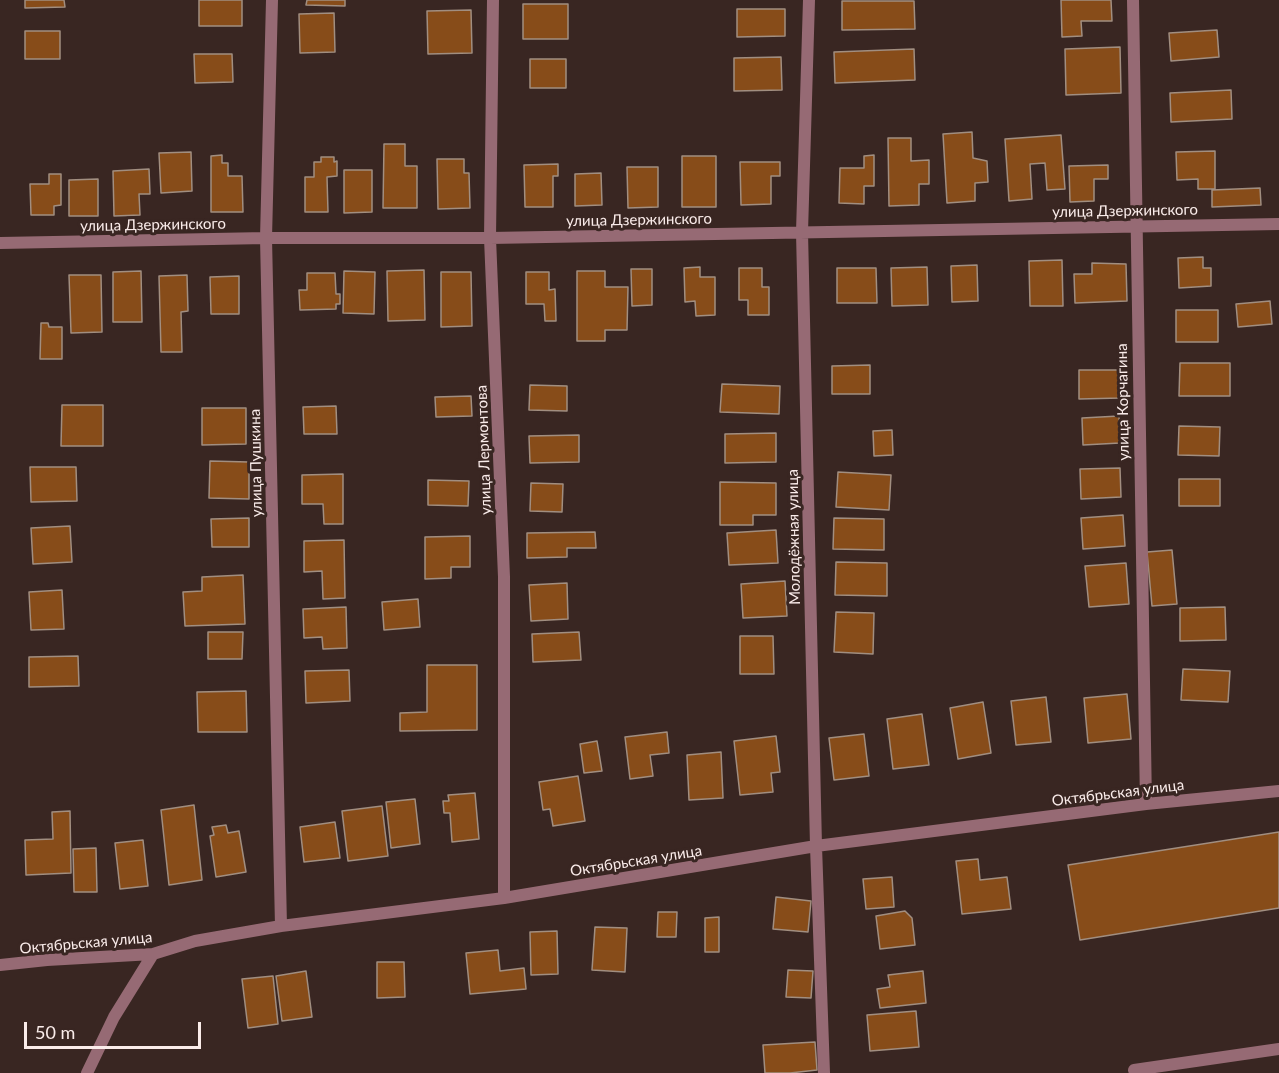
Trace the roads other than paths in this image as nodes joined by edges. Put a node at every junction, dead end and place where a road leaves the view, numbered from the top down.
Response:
1 (272, 0) edge
2 (493, 0) edge
3 (809, 0) edge
4 (1133, 0) edge
5 (1279, 224) edge
6 (1135, 225) junction
7 (802, 232) junction
8 (266, 238) junction
9 (490, 238) junction
10 (0, 243) edge
11 (1279, 790) edge
12 (1146, 804) junction
13 (816, 846) junction
14 (504, 898) junction
15 (281, 926) junction
16 (153, 954) junction
17 (0, 965) edge
18 (1279, 1049) edge
19 (1134, 1070) dead end
20 (87, 1073) edge
21 (824, 1073) edge

1 - 8 street, улица Пушкина
2 - 9 street, улица Лермонтова
3 - 7 street, Молодёжная улица
4 - 6 street, улица Корчагина
5 - 6 street, улица Дзержинского
6 - 7 street, улица Дзержинского
6 - 12 street, улица Корчагина
7 - 9 street, улица Дзержинского
7 - 13 street, Молодёжная улица
8 - 9 street, улица Дзержинского
8 - 10 street, улица Дзержинского
8 - 15 street, улица Пушкина
9 - 14 street, улица Лермонтова
11 - 12 street, Октябрьская улица
12 - 13 street, Октябрьская улица
13 - 14 street, Октябрьская улица
13 - 21 street, Молодёжная улица
14 - 15 street, Октябрьская улица
15 - 16 street, Октябрьская улица
16 - 17 street, Октябрьская улица
16 - 20 street
18 - 19 street

